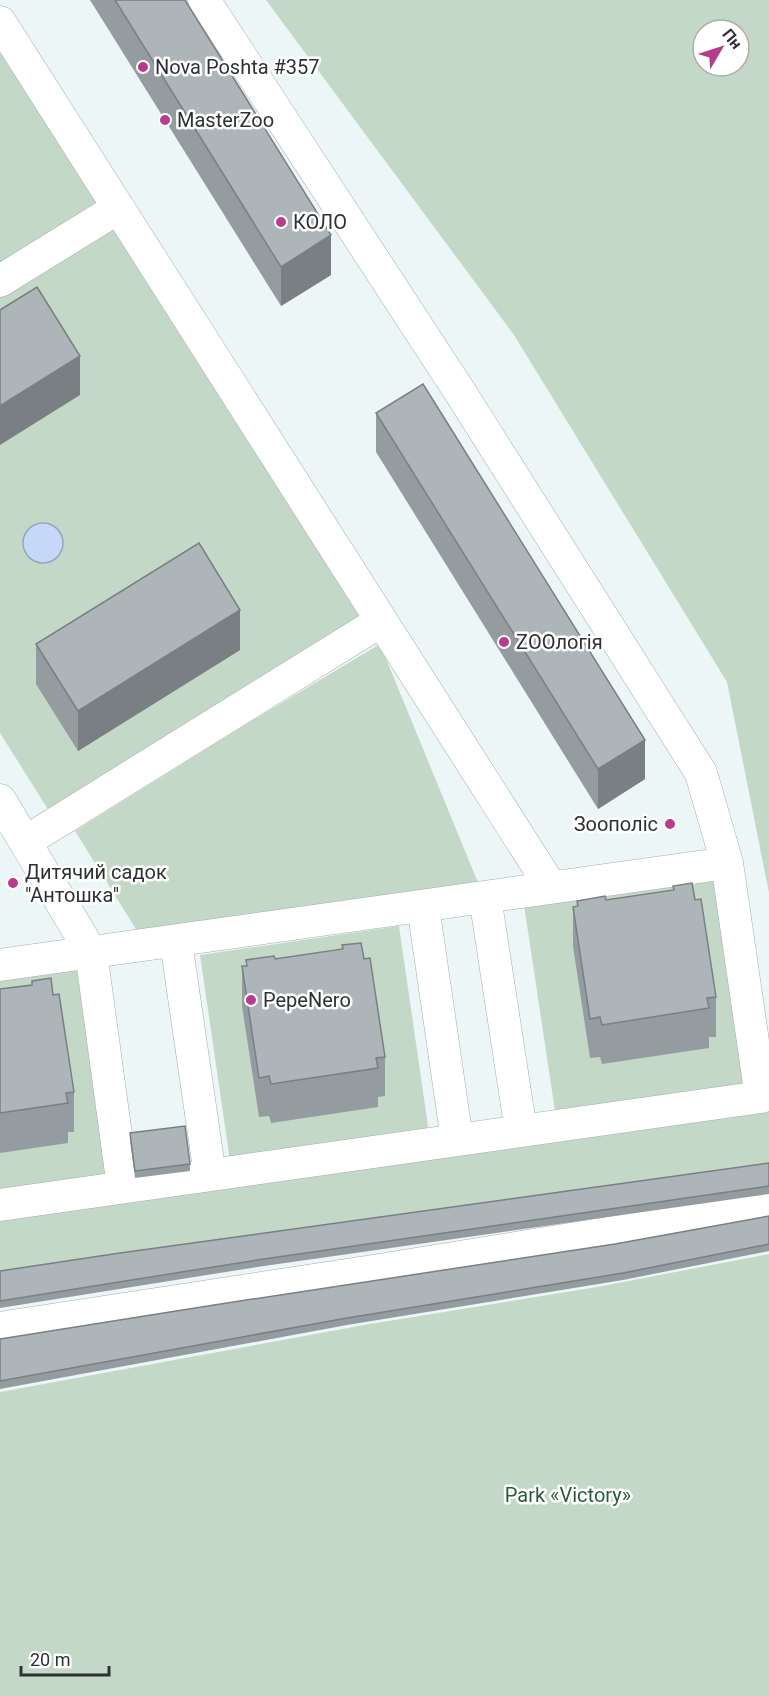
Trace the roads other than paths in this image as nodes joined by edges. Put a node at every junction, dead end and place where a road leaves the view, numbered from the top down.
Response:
1 (204, 0) edge
2 (0, 22) edge
3 (118, 208) junction
4 (0, 281) edge
5 (381, 621) junction
6 (0, 800) edge
7 (25, 842) junction
8 (728, 863) junction
9 (551, 887) junction
10 (485, 897) junction
11 (423, 906) junction
12 (176, 942) junction
13 (91, 952) junction
14 (0, 965) edge
15 (521, 1131) junction
16 (457, 1140) junction
17 (210, 1175) junction
18 (123, 1187) junction
19 (0, 1205) edge
20 (769, 1207) edge
21 (0, 1328) edge

1 - 8 lane
2 - 3 lane
3 - 4 lane
3 - 5 lane
5 - 7 lane
5 - 9 lane
6 - 7 lane
7 - 13 lane
8 - 9 lane
8 - 15 lane
9 - 10 lane
10 - 11 lane
10 - 15 lane
11 - 12 lane
11 - 16 lane
12 - 13 lane
12 - 17 lane
13 - 14 lane
13 - 18 lane
15 - 16 lane
16 - 17 lane
17 - 18 lane
18 - 19 lane
20 - 21 lane

